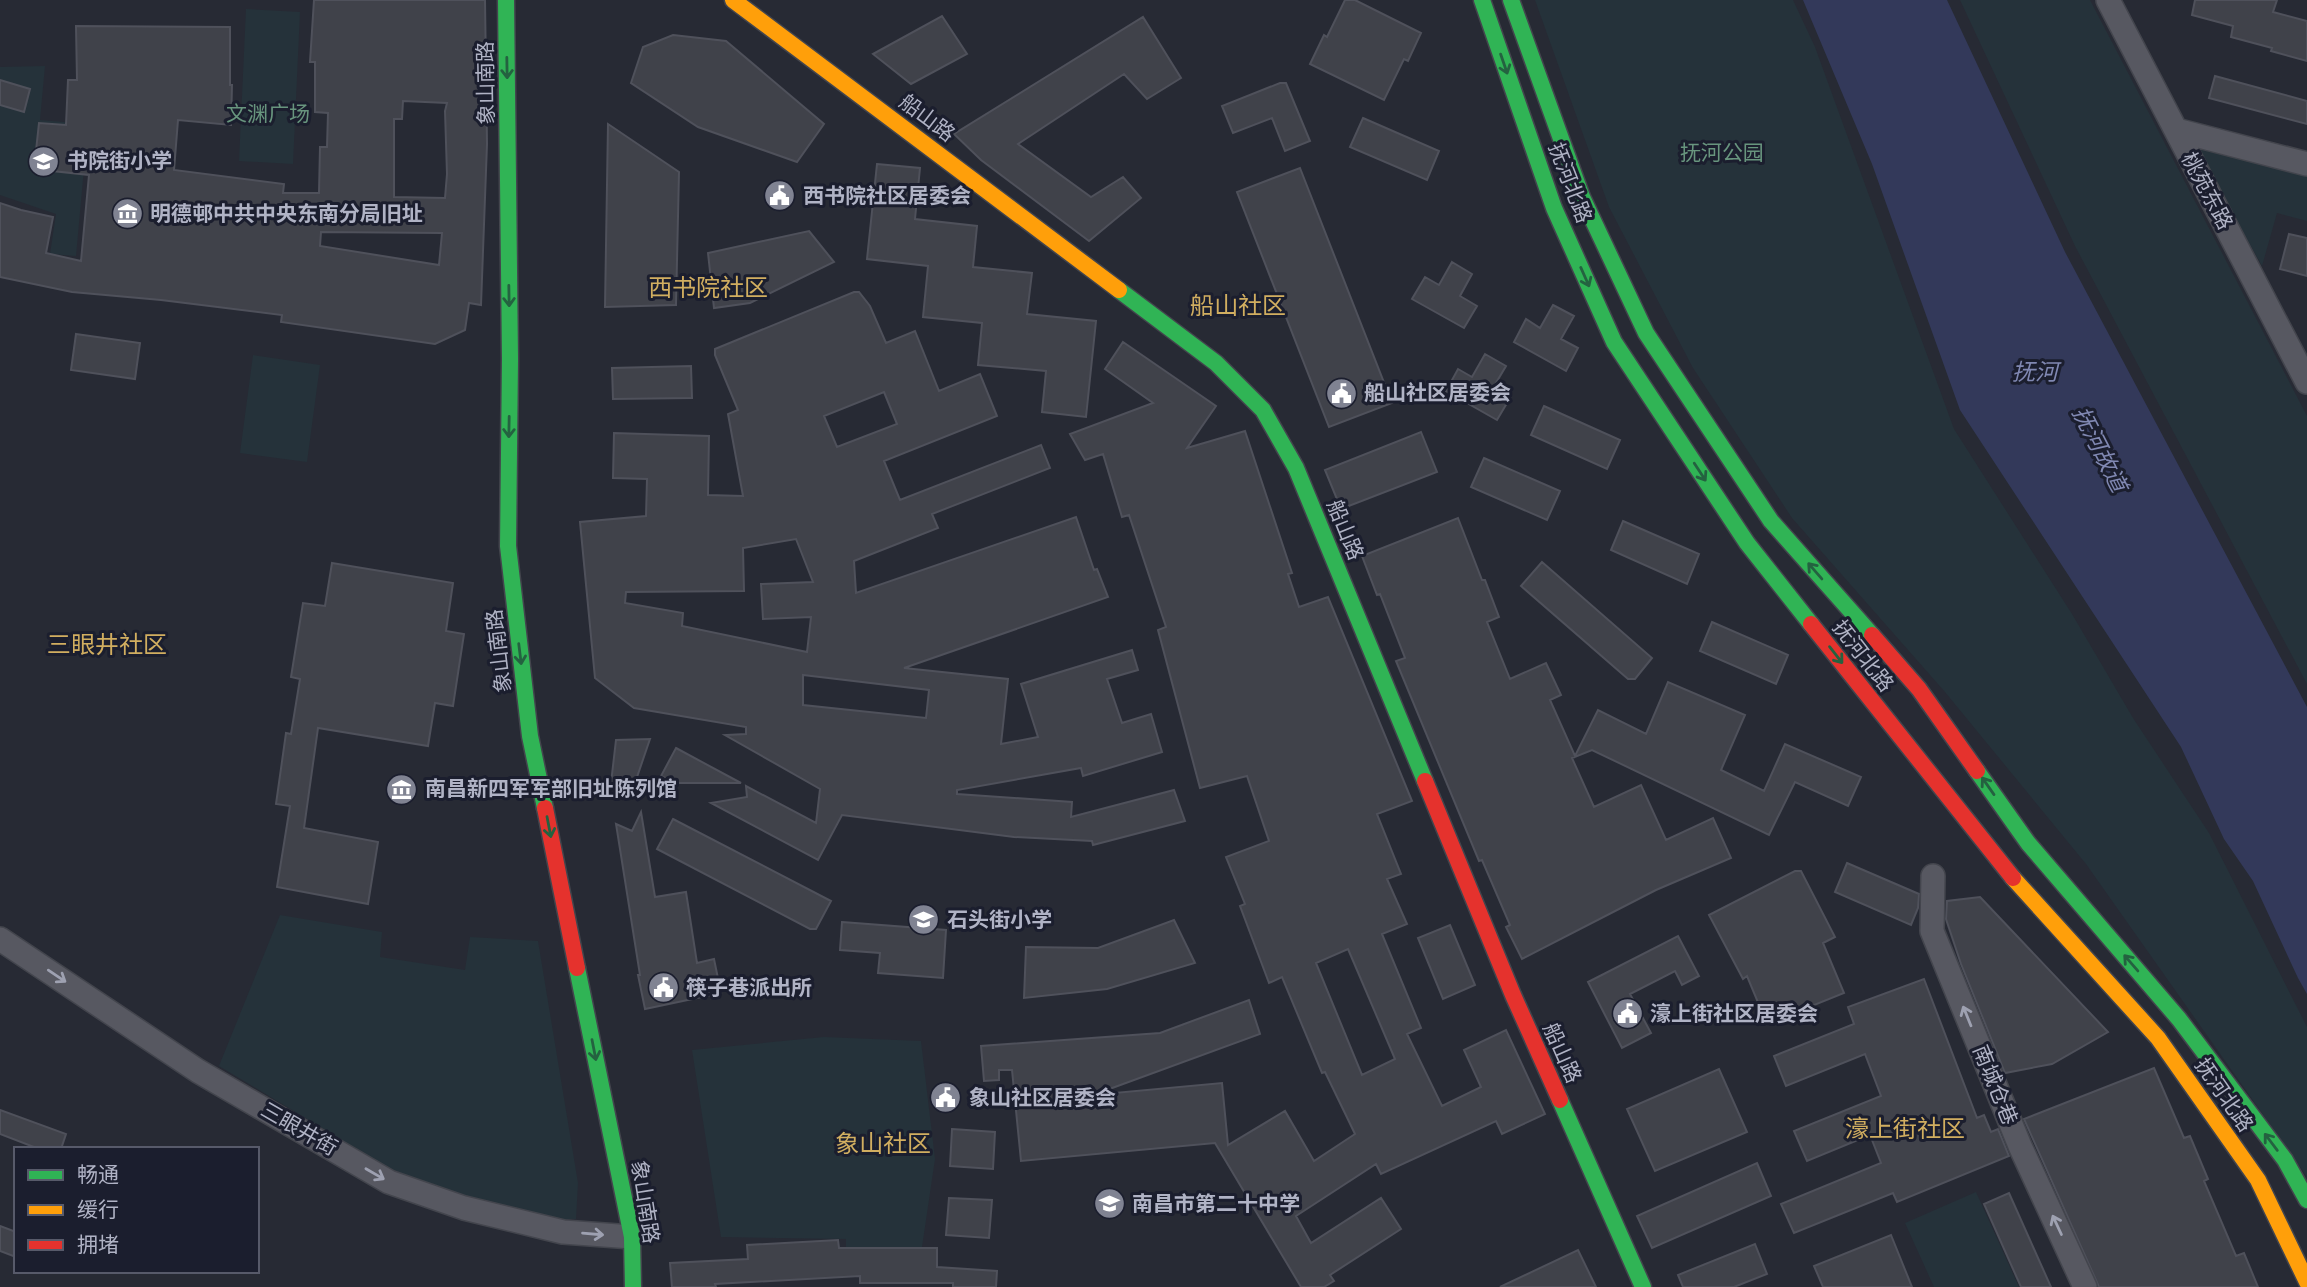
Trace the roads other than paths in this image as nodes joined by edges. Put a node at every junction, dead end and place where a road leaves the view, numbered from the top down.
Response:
1 (506, 0) edge
2 (733, 0) edge
3 (1482, 0) edge
4 (1511, 0) edge
5 (2108, 0) edge
6 (2176, 130) junction
7 (2307, 164) edge
8 (526, 316) dead end
9 (526, 370) dead end
10 (2307, 382) edge
11 (1933, 876) dead end
12 (0, 939) edge
13 (2307, 1199) edge
14 (632, 1237) junction
15 (2307, 1282) edge
16 (633, 1287) edge
17 (1643, 1287) edge
18 (2085, 1287) edge

1 -> 14 main road, 象山南路
2 - 17 main road, 船山路
3 -> 15 main road, 抚河北路
13 -> 4 main road, 抚河北路
5 - 6 street, 桃苑东路
6 - 7 street
6 - 10 street, 桃苑东路
8 - 9 main road
18 -> 11 street, 南城仓巷
12 -> 14 street, 三眼井街
14 - 16 main road, 象山南路

